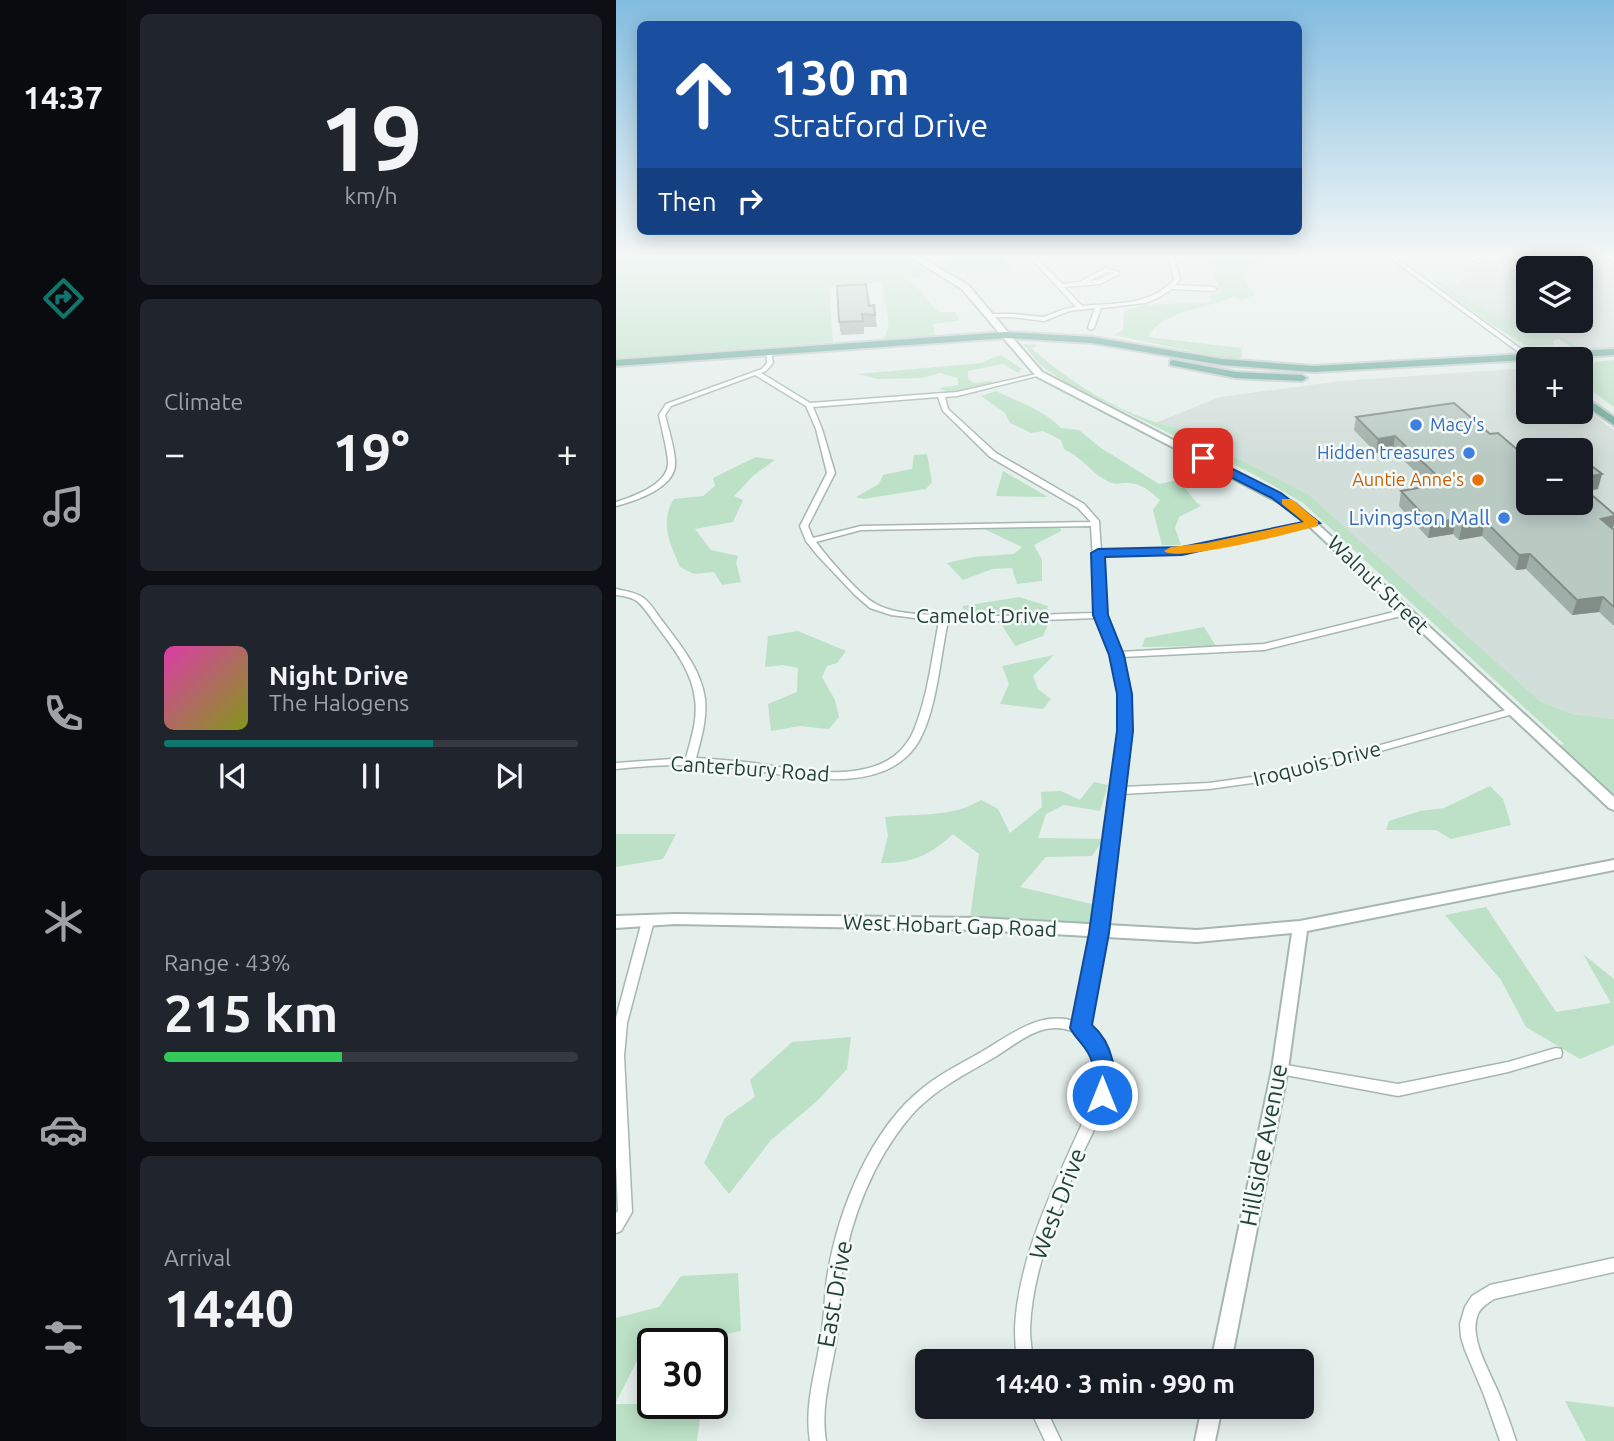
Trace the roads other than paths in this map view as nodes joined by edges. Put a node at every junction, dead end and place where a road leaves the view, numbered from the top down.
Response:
1 (997, 322) edge
2 (1093, 322) edge
3 (1482, 322) edge
4 (1483, 322) edge
5 (1091, 328) dead end
6 (1008, 337) junction
7 (1510, 344) junction
8 (1518, 347) edge
9 (1516, 348) edge
10 (768, 352) junction
11 (1614, 354) edge
12 (1593, 356) edge
13 (1593, 357) edge
14 (1516, 360) edge
15 (1492, 361) junction
16 (616, 363) edge
17 (1516, 364) edge
18 (757, 373) junction
19 (1038, 374) junction
20 (941, 395) junction
21 (1593, 398) edge
22 (809, 405) junction
23 (1593, 407) edge
24 (1614, 413) edge
25 (1614, 422) edge
26 (616, 504) edge
27 (1314, 523) junction
28 (1095, 524) junction
29 (810, 541) junction
30 (1098, 553) junction
31 (616, 592) edge
32 (1406, 612) junction
33 (1100, 615) junction
34 (944, 618) junction
35 (1116, 655) junction
36 (1510, 712) junction
37 (690, 762) junction
38 (616, 766) edge
39 (1119, 790) junction
40 (1614, 806) edge
41 (1614, 865) edge
42 (648, 921) junction
43 (616, 922) edge
44 (1300, 927) junction
45 (1099, 933) junction
46 (1081, 1028) junction
47 (1556, 1053) dead end
48 (1280, 1069) junction
49 (616, 1226) edge
50 (1614, 1265) edge
51 (1023, 1349) edge
52 (1224, 1349) edge
53 (1043, 1419) edge
54 (1210, 1419) edge
55 (818, 1441) edge
56 (1053, 1441) edge
57 (1205, 1441) edge
58 (1508, 1441) edge

1 - 6 main road
2 - 5 street
3 - 7 street
4 - 8 street
6 - 10 main road
6 - 15 main road
6 - 17 main road
6 - 19 street, Walnut Street
7 - 9 street
7 - 15 main road
10 - 16 main road
10 - 18 street
11 - 12 main road
11 - 13 main road
14 - 15 main road
18 - 22 street
18 - 26 street
19 - 20 street
19 - 27 street, Walnut Street
20 - 22 street
20 - 28 street
21 - 24 main road
22 - 29 street
23 - 25 main road
27 - 30 street
27 - 32 street, Walnut Street
28 - 29 street
28 - 30 street
29 - 34 street, Camelot Drive
30 - 33 street
31 - 37 street
32 - 35 street
32 - 36 street, Walnut Street
33 - 34 street, Camelot Drive
33 - 35 street
34 - 37 street, Canterbury Road
35 - 39 street
36 - 39 street, Iroquois Drive
36 - 40 street, Walnut Street
37 - 38 street, Canterbury Road
39 - 45 street
41 - 44 street, West Hobart Gap Road
42 - 43 street, West Hobart Gap Road
42 - 45 street, West Hobart Gap Road
42 - 49 street
44 - 45 street, West Hobart Gap Road
44 - 48 street, Hillside Avenue
45 - 46 street
46 - 51 street, West Drive
46 - 55 street, East Drive
47 - 48 street
48 - 52 street, Hillside Avenue
50 - 58 street
53 - 56 street
54 - 57 street

